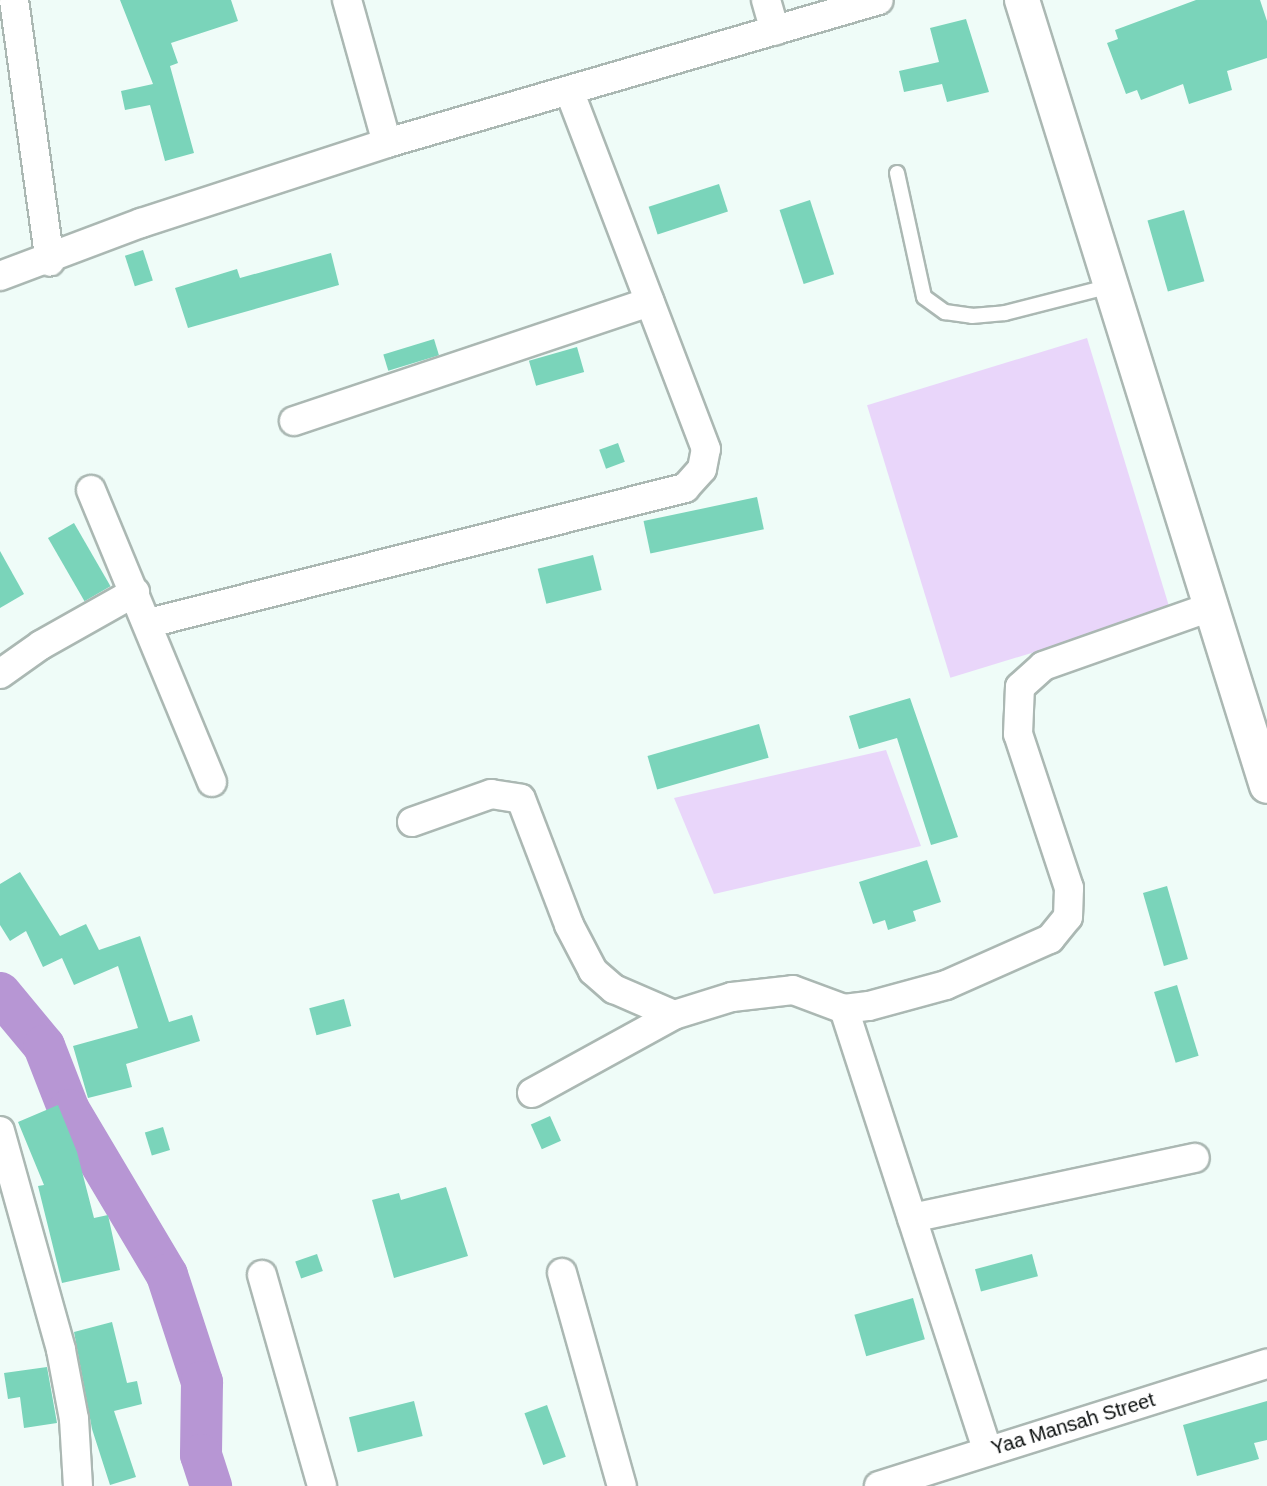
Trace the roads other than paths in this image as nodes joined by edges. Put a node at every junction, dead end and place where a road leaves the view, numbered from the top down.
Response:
1 (14, 0) edge
2 (347, 0) edge
3 (766, 0) edge
4 (879, 0) edge
5 (1022, 0) edge
6 (775, 31) junction
7 (569, 90) junction
8 (387, 143) junction
9 (897, 173) dead end
10 (50, 262) junction
11 (0, 276) edge
12 (1107, 287) junction
13 (650, 302) junction
14 (294, 421) dead end
15 (91, 490) dead end
16 (135, 592) junction
17 (1211, 607) junction
18 (149, 623) junction
19 (0, 674) edge
20 (212, 782) dead end
21 (1267, 786) edge
22 (412, 822) dead end
23 (844, 1009) junction
24 (674, 1015) junction
25 (532, 1093) dead end
26 (0, 1131) edge
27 (1195, 1158) dead end
28 (912, 1218) junction
29 (562, 1273) dead end
30 (262, 1275) dead end
31 (1267, 1364) edge
32 (987, 1450) junction
33 (887, 1485) edge
34 (78, 1486) edge
35 (322, 1486) edge
36 (622, 1486) edge

1 - 10 street
2 - 8 street
3 - 6 street
4 - 6 street
5 - 12 street
6 - 7 street
7 - 8 street
7 - 13 street
8 - 10 street
9 - 12 lane
10 - 11 street
12 - 17 street
13 - 14 street
13 - 18 street
15 - 16 street
16 - 18 street
16 - 19 street
17 - 21 street
17 - 23 street
18 - 20 street
22 - 24 street
23 - 24 street
23 - 28 street
24 - 25 street
26 - 34 street
27 - 28 street
28 - 32 street
29 - 36 street
30 - 35 street
31 - 32 street, Yaa Mansah Street
32 - 33 street, Yaa Mansah Street

